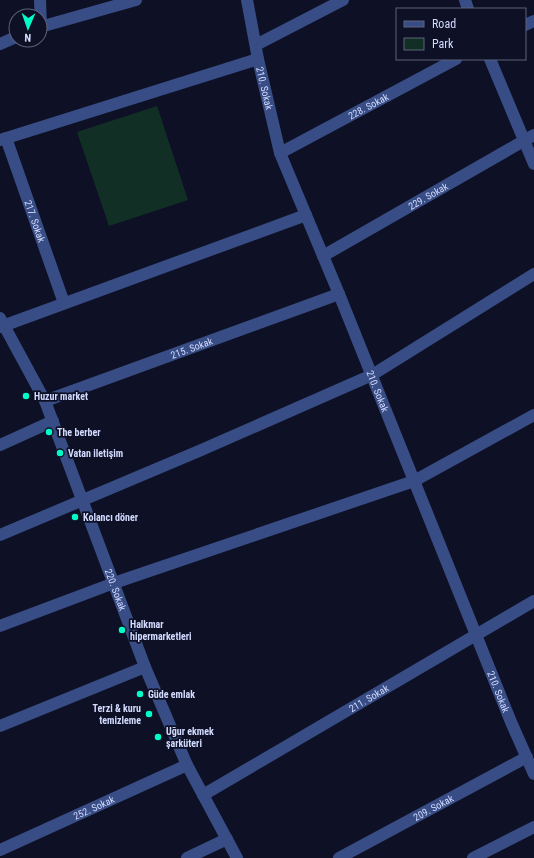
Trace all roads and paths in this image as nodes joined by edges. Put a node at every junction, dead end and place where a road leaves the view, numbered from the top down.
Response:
1 (136, 0) edge
2 (248, 0) edge
3 (342, 0) edge
4 (48, 25) edge
5 (256, 45) junction
6 (258, 58) junction
7 (454, 60) edge
8 (490, 60) edge
9 (529, 138) edge
10 (3, 139) edge
11 (280, 153) junction
12 (534, 164) edge
13 (306, 215) junction
14 (323, 256) junction
15 (534, 274) edge
16 (339, 294) junction
17 (64, 303) junction
18 (1, 324) edge
19 (372, 375) junction
20 (45, 401) junction
21 (534, 415) edge
22 (53, 421) junction
23 (0, 445) edge
24 (414, 481) junction
25 (83, 499) junction
26 (0, 534) edge
27 (114, 583) junction
28 (534, 601) edge
29 (0, 626) edge
30 (476, 635) junction
31 (145, 667) junction
32 (0, 726) edge
33 (527, 757) junction
34 (186, 765) junction
35 (534, 774) edge
36 (203, 795) junction
37 (534, 827) edge
38 (227, 840) junction
39 (0, 850) edge
40 (187, 858) edge
41 (237, 858) edge
42 (339, 858) edge
43 (473, 858) edge

1 - 4 street
2 - 5 street, 210. Sokak
3 - 5 street
5 - 6 street, 210. Sokak
6 - 10 street
6 - 11 street, 210. Sokak
7 - 11 street, 228. Sokak
8 - 9 street
9 - 12 street
9 - 14 street, 229. Sokak
10 - 17 street, 217. Sokak
11 - 13 street, 210. Sokak
13 - 14 street, 210. Sokak
13 - 17 street
14 - 16 street, 210. Sokak
15 - 19 street
16 - 19 street, 210. Sokak
16 - 20 street, 215. Sokak
17 - 18 street
18 - 20 street, 220. Sokak
19 - 24 street, 210. Sokak
19 - 25 street
20 - 22 street, 220. Sokak
21 - 24 street
22 - 23 street
22 - 25 street, 220. Sokak
24 - 27 street
24 - 30 street, 210. Sokak
25 - 26 street
25 - 27 street, 220. Sokak
27 - 29 street
27 - 31 street, 220. Sokak
28 - 30 street, 211. Sokak
30 - 33 street, 210. Sokak
30 - 36 street, 211. Sokak
31 - 32 street
31 - 34 street, 220. Sokak
33 - 35 street, 210. Sokak
33 - 42 street, 209. Sokak
34 - 36 street, 220. Sokak
34 - 39 street, 252. Sokak
36 - 38 street, 220. Sokak
37 - 43 street
38 - 40 street
38 - 41 street, 220. Sokak

